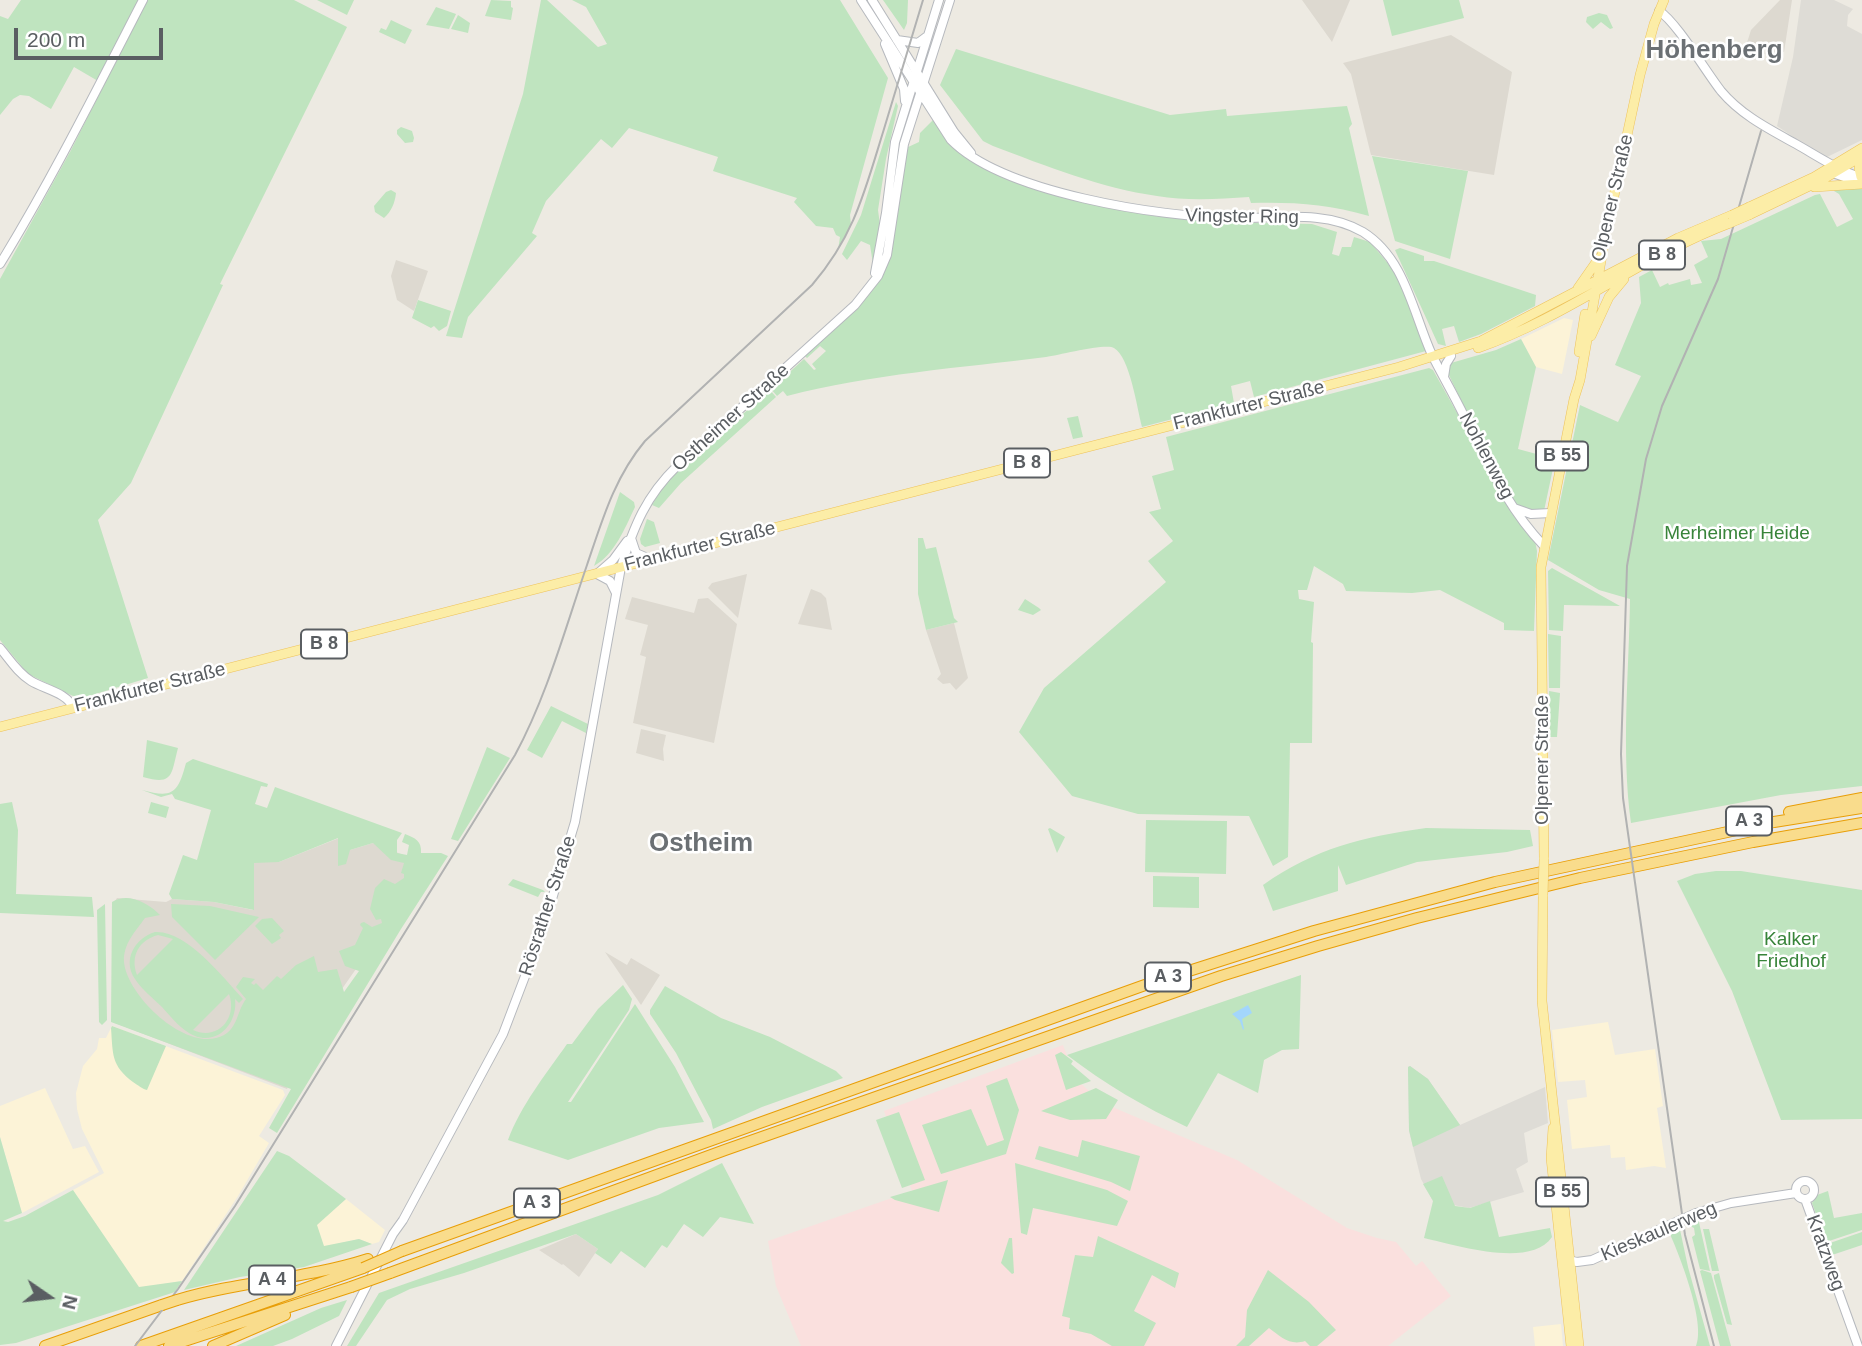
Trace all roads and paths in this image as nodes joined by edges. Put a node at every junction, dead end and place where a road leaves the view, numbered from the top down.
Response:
1 (143, 0) edge
2 (861, 0) edge
3 (872, 0) edge
4 (939, 0) edge
5 (950, 0) edge
6 (1664, 0) edge
7 (1659, 11) junction
8 (879, 28) junction
9 (929, 35) junction
10 (897, 40) junction
11 (917, 71) junction
12 (913, 82) junction
13 (924, 82) junction
14 (920, 93) junction
15 (904, 109) junction
16 (1862, 154) edge
17 (979, 161) junction
18 (1832, 170) junction
19 (1862, 181) edge
20 (1809, 187) junction
21 (1749, 211) junction
22 (1731, 219) junction
23 (883, 256) junction
24 (1601, 256) junction
25 (0, 264) edge
26 (1622, 268) junction
27 (1640, 268) junction
28 (1594, 287) junction
29 (1577, 290) junction
30 (1567, 306) junction
31 (1583, 324) junction
32 (1427, 343) junction
33 (1585, 347) junction
34 (1450, 354) junction
35 (1434, 358) junction
36 (1444, 377) junction
37 (1574, 399) junction
38 (1514, 508) junction
39 (1551, 513) junction
40 (631, 536) junction
41 (1544, 546) junction
42 (650, 559) junction
43 (621, 567) junction
44 (597, 574) junction
45 (617, 593) junction
46 (0, 648) edge
47 (73, 708) junction
48 (0, 727) edge
49 (1862, 798) edge
50 (1862, 808) edge
51 (1862, 823) edge
52 (1638, 850) junction
53 (1796, 1193) junction
54 (1805, 1199) junction
55 (402, 1251) joint
56 (1566, 1260) junction
57 (366, 1263) junction
58 (346, 1288) junction
59 (143, 1345) edge
60 (45, 1346) edge
61 (169, 1346) edge
62 (213, 1346) edge
63 (336, 1346) edge
64 (1571, 1346) edge
65 (1579, 1346) edge
66 (1858, 1346) edge

1 - 25 main road
2 - 8 main road, Vingster Ring
3 - 10 main road, Vingster Ring
4 - 9 main road, Ostheimer Straße
5 - 13 main road, Ostheimer Straße
6 - 7 main road, Olpener Straße / B 55
7 - 18 main road
7 - 24 main road, Olpener Straße / B 55
8 - 12 main road, Vingster Ring
8 - 15 main road
9 - 10 main road
9 - 11 main road, Ostheimer Straße
10 - 11 main road, Vingster Ring
11 - 12 main road, Ostheimer Straße
11 - 13 main road, Vingster Ring
12 - 14 main road, Vingster Ring
12 - 15 main road, Ostheimer Straße
13 - 14 main road, Ostheimer Straße
13 - 17 main road, Vingster Ring
14 - 17 main road, Vingster Ring
14 - 23 main road, Ostheimer Straße
15 - 23 main road, Ostheimer Straße
16 - 18 main road, Frankfurter Straße / B 8
16 - 19 main road
17 - 32 main road, Vingster Ring
18 - 19 main road
18 - 20 main road, Frankfurter Straße / B 8
18 - 21 main road, Frankfurter Straße / B 8
19 - 20 main road
20 - 21 main road, Frankfurter Straße / B 8
21 - 22 main road, Frankfurter Straße / B 8, bridge
22 - 26 main road, Frankfurter Straße / B 8
22 - 27 main road, Frankfurter Straße / B 8
23 - 40 main road, Ostheimer Straße
24 - 26 main road
24 - 28 main road, Olpener Straße / B 55
24 - 29 main road
26 - 28 main road, Frankfurter Straße / B 8
27 - 28 main road, Frankfurter Straße / B 8
27 - 33 main road
28 - 29 main road, Frankfurter Straße / B 8
28 - 30 main road, Frankfurter Straße / B 8
28 - 31 main road, Olpener Straße / B 55
28 - 33 main road, Olpener Straße / B 55
29 - 34 main road, Frankfurter Straße / B 8
30 - 31 main road
30 - 34 main road, Frankfurter Straße / B 8
31 - 37 main road, Olpener Straße / B 55
32 - 34 main road
32 - 35 main road, Vingster Ring
33 - 37 main road, Olpener Straße / B 55
34 - 35 main road, Frankfurter Straße / B 8
34 - 36 main road
35 - 36 main road, Nohlenweg
35 - 42 main road, Frankfurter Straße / B 8
36 - 38 main road, Nohlenweg
37 - 39 main road, Olpener Straße / B 55
38 - 39 main road
38 - 41 main road, Nohlenweg
39 - 41 main road, Olpener Straße / B 55
40 - 42 main road
40 - 43 main road, Ostheimer Straße
40 - 44 main road
41 - 56 main road, Olpener Straße / B 55, bridge
42 - 43 main road, Frankfurter Straße / B 8
43 - 44 main road, Frankfurter Straße / B 8
43 - 45 main road, Rösrather Straße
44 - 45 main road
44 - 47 main road, Frankfurter Straße / B 8
45 - 63 main road, Rösrather Straße
46 - 47 main road
47 - 48 main road, Frankfurter Straße / B 8
49 - 52 highway, A 3
50 - 52 highway, A 3
51 - 58 highway, A 3, bridge
52 - 55 highway, A 3
53 - 54 main road
53 - 54 main road, Kieskaulerweg
53 - 56 main road, Kieskaulerweg
54 - 66 main road, Kratzweg
55 - 57 highway, A 4, bridge
56 - 64 main road, Olpener Straße / B 55
56 - 65 main road, Olpener Straße / B 55
57 - 59 highway
57 - 60 highway, A 4, bridge
58 - 61 highway, A 3
58 - 62 highway, A 4

